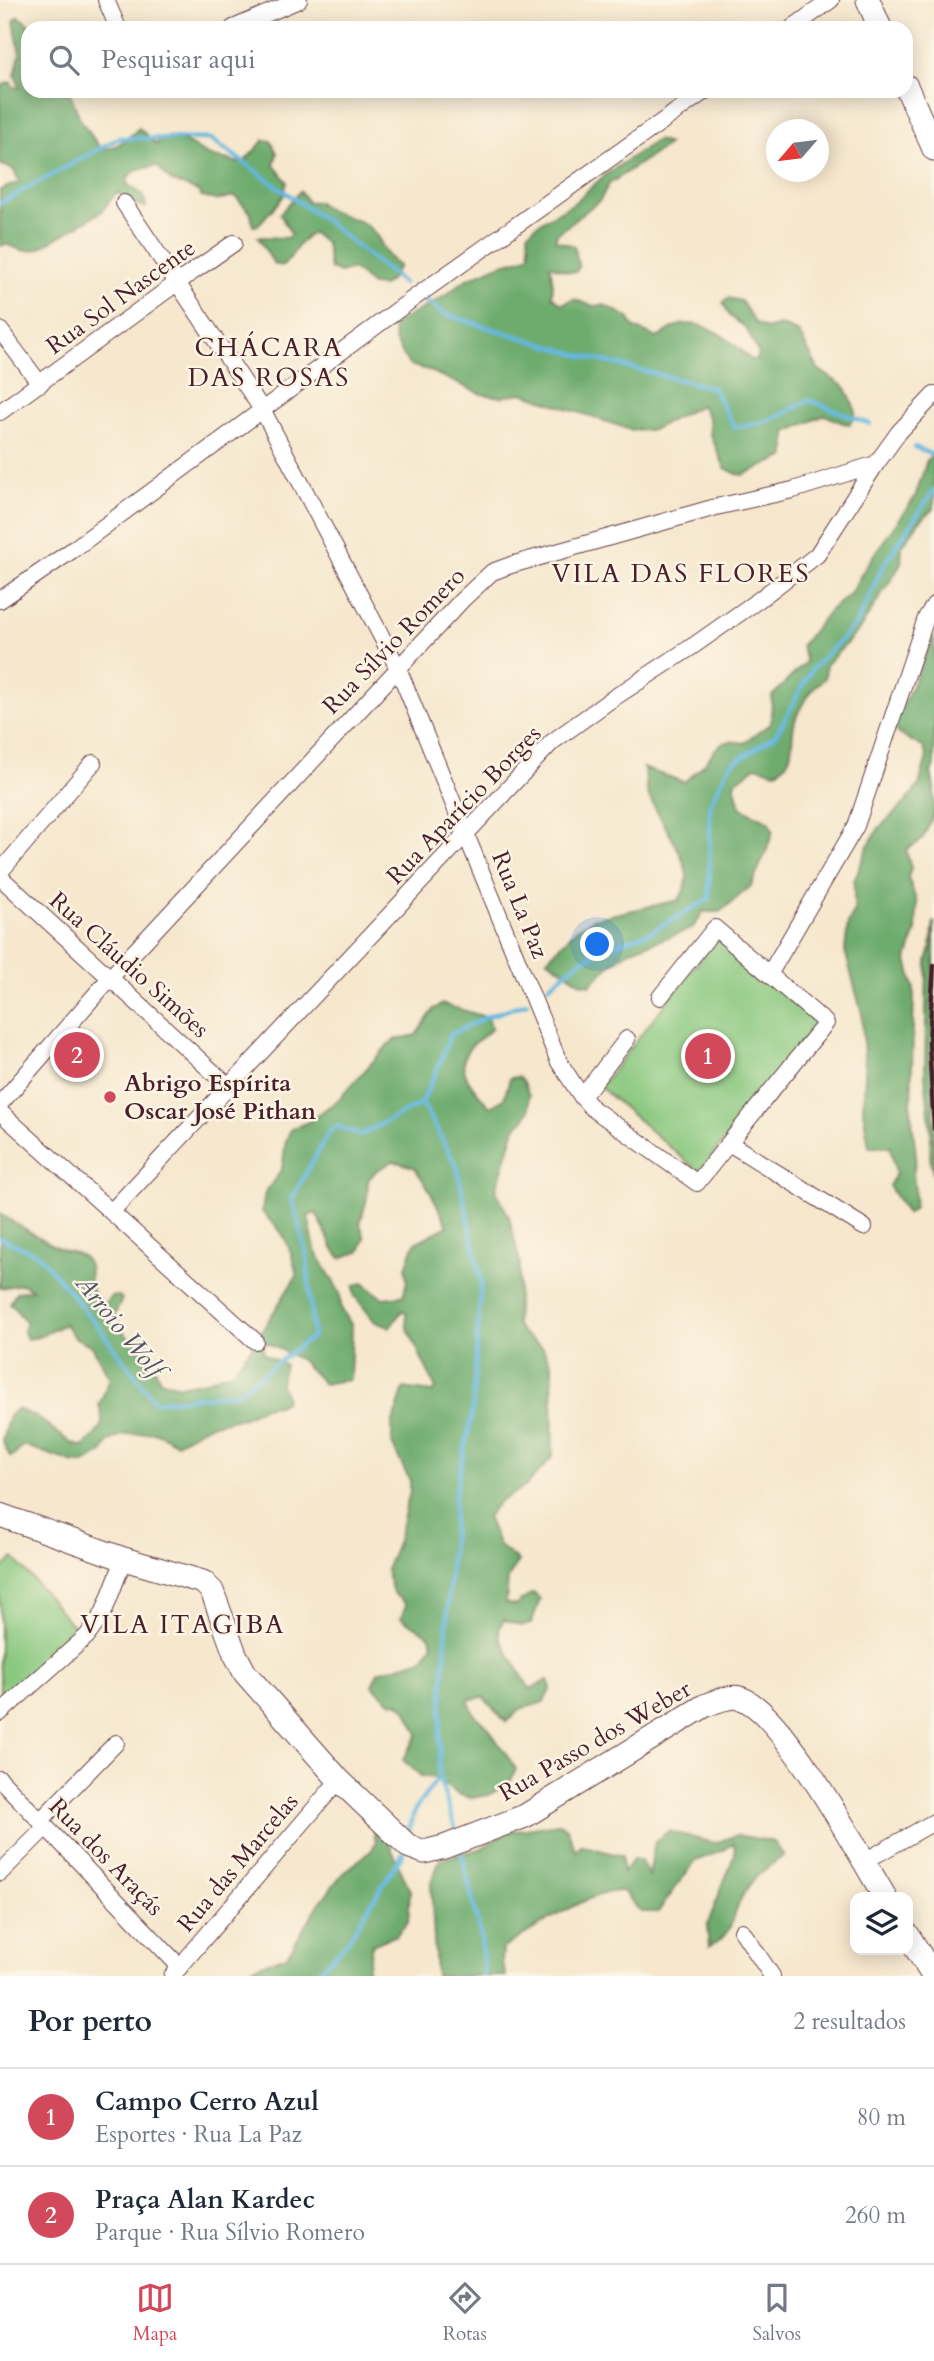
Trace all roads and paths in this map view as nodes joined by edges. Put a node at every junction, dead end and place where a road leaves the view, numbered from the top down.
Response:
1 (106, 0) edge
2 (299, 0) edge
3 (831, 0) edge
4 (868, 0) edge
5 (115, 21) edge
6 (250, 21) edge
7 (802, 21) edge
8 (877, 21) edge
9 (695, 98) edge
10 (911, 98) edge
11 (934, 149) edge
12 (124, 203) dead end
13 (234, 243) dead end
14 (178, 282) junction
15 (0, 330) edge
16 (40, 384) junction
17 (934, 395) edge
18 (263, 411) junction
19 (0, 412) edge
20 (876, 464) junction
21 (0, 600) edge
22 (934, 605) edge
23 (398, 668) junction
24 (93, 763) dead end
25 (466, 835) junction
26 (0, 872) edge
27 (0, 877) edge
28 (770, 973) junction
29 (110, 978) junction
30 (660, 997) dead end
31 (627, 1039) dead end
32 (228, 1086) junction
33 (582, 1097) junction
34 (0, 1104) edge
35 (0, 1112) edge
36 (729, 1143) junction
37 (111, 1212) junction
38 (864, 1227) dead end
39 (255, 1340) dead end
40 (0, 1515) edge
41 (124, 1559) junction
42 (0, 1713) edge
43 (116, 1744) dead end
44 (0, 1779) edge
45 (339, 1780) junction
46 (934, 1822) edge
47 (43, 1824) junction
48 (863, 1862) junction
49 (0, 1872) edge
50 (882, 1892) edge
51 (742, 1931) dead end
52 (913, 1943) edge
53 (176, 1971) edge
54 (772, 1976) edge
55 (933, 1976) edge

1 - 5 street
2 - 6 street
3 - 7 street
4 - 8 street
9 - 18 street
10 - 11 street
12 - 14 street, Rua La Paz
13 - 14 street, Rua Sol Nascente
14 - 16 street, Rua Sol Nascente
14 - 18 street, Rua La Paz
15 - 16 street
16 - 19 street, Rua Sol Nascente
17 - 20 street
18 - 21 street
18 - 23 street, Rua La Paz
20 - 23 street, Rua Sílvio Romero
20 - 25 street, Rua Aparício Borges
22 - 28 street
23 - 25 street, Rua La Paz
23 - 29 street, Rua Sílvio Romero
24 - 26 street
25 - 32 street, Rua Aparício Borges
25 - 33 street, Rua La Paz
27 - 29 street, Rua Cláudio Simões
28 - 30 street
28 - 36 street
29 - 32 street, Rua Cláudio Simões
29 - 34 street, Rua Sílvio Romero
31 - 33 street
32 - 37 street, Rua Aparício Borges
33 - 36 street, Rua La Paz
35 - 37 street
36 - 38 street
37 - 39 street
40 - 41 street, Rua Passo dos Weber
41 - 42 street
41 - 45 street, Rua Passo dos Weber
43 - 47 street
44 - 47 street, Rua dos Araçás
45 - 48 street, Rua Passo dos Weber
45 - 53 street, Rua das Marcelas
46 - 48 street
47 - 49 street
47 - 53 street, Rua dos Araçás
48 - 50 street, Rua Passo dos Weber
51 - 54 street
52 - 55 street

